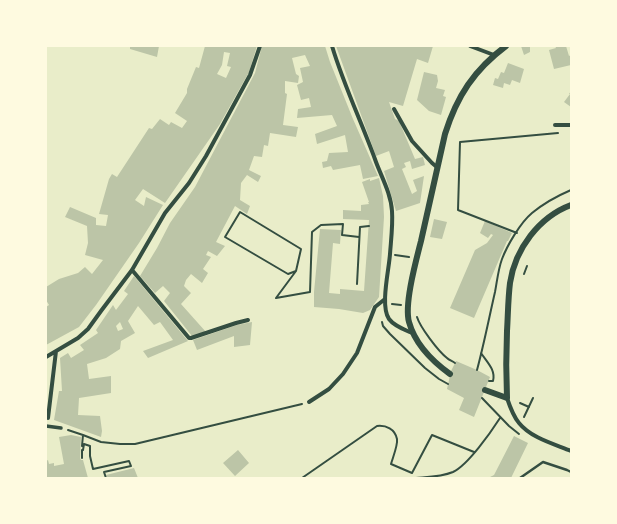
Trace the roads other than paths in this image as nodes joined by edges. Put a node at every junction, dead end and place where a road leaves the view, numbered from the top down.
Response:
1 (260, 46) edge
2 (332, 46) edge
3 (470, 46) edge
4 (506, 46) edge
5 (494, 55) junction
6 (394, 109) dead end
7 (571, 125) edge
8 (555, 126) dead end
9 (438, 168) junction
10 (571, 205) edge
11 (132, 270) junction
12 (385, 301) junction
13 (248, 320) dead end
14 (412, 333) junction
15 (56, 351) junction
16 (46, 357) edge
17 (450, 374) dead end
18 (485, 390) dead end
19 (507, 398) junction
20 (309, 402) road end
21 (48, 418) joint
22 (46, 426) edge
23 (60, 428) road end
24 (571, 451) edge
25 (571, 472) edge
26 (520, 478) edge

1 - 11 street
2 - 12 street
3 - 5 street
4 - 5 street
5 - 9 street
6 - 9 street
7 - 8 street
9 - 14 street
10 - 19 street
11 - 13 street
11 - 15 street
12 - 14 street
12 - 20 street
14 - 17 street
15 - 16 street
15 - 21 street
18 - 19 street
19 - 24 street
21 - 22 street
22 - 23 street
25 - 26 lane

